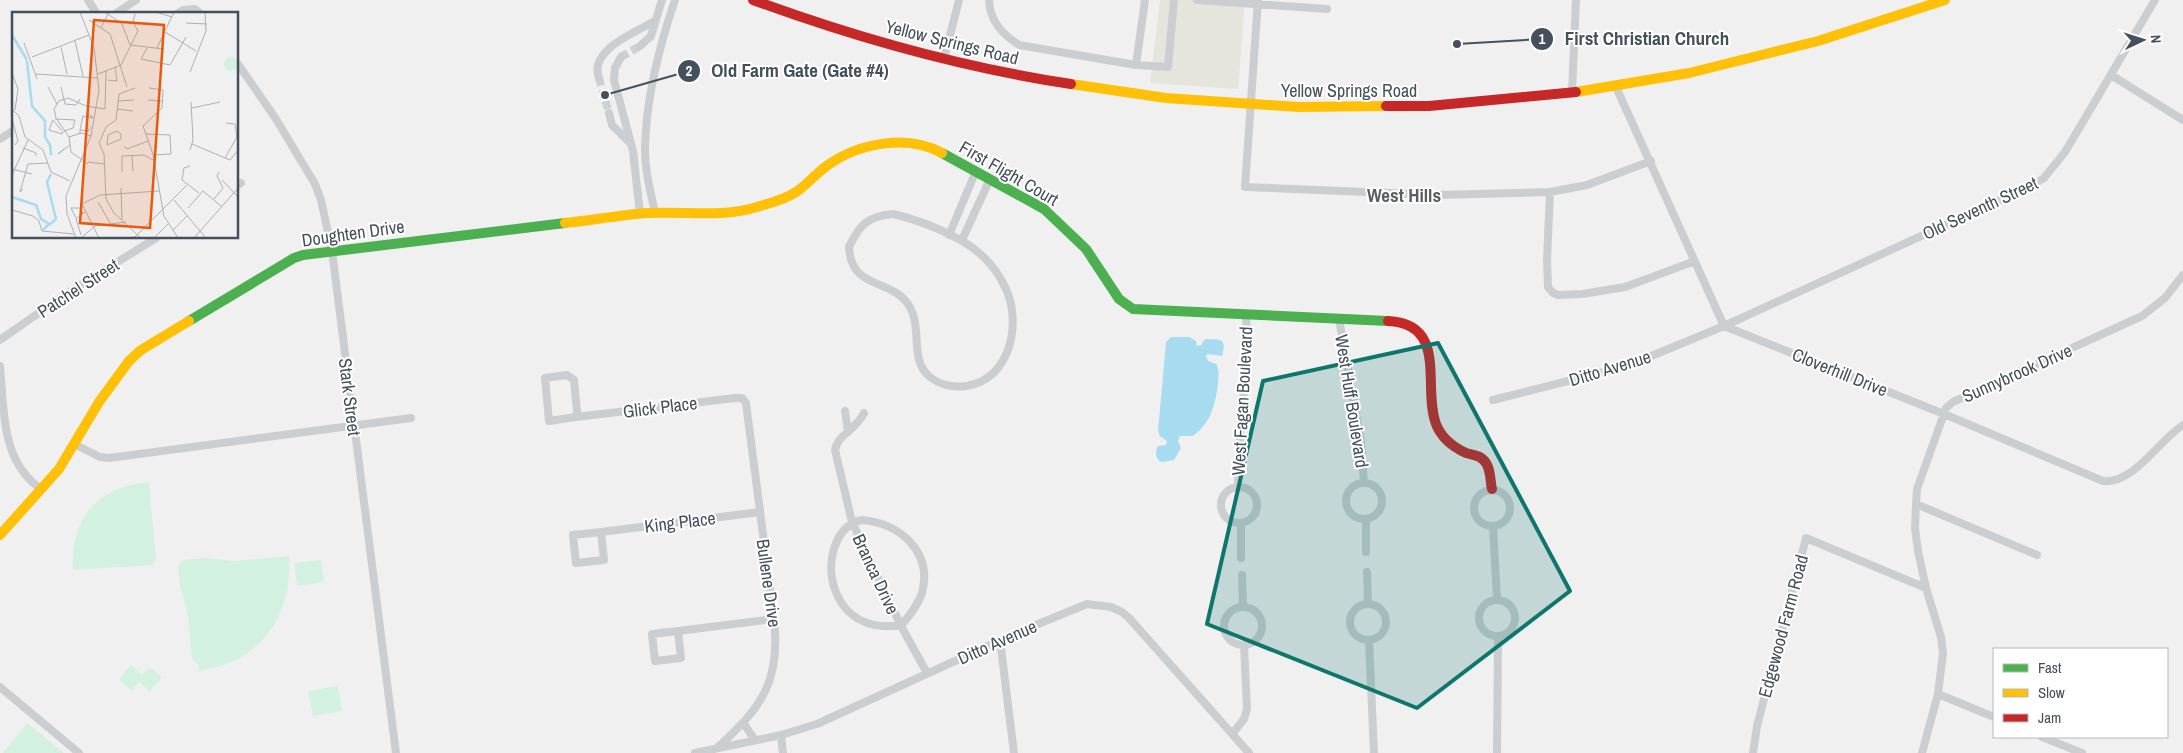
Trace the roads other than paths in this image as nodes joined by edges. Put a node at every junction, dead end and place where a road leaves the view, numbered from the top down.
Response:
1 (88, 0) edge
2 (136, 0) edge
3 (662, 0) edge
4 (675, 0) edge
5 (754, 0) edge
6 (959, 0) edge
7 (989, 0) edge
8 (1145, 0) edge
9 (1174, 0) edge
10 (1197, 0) edge
11 (1576, 0) edge
12 (1945, 0) edge
13 (2155, 0) edge
14 (1257, 2) edge
15 (1327, 9) dead end
16 (198, 11) edge
17 (96, 12) edge
18 (118, 12) edge
19 (180, 12) edge
20 (656, 21) junction
21 (640, 46) tunnel mouth
22 (621, 57) tunnel mouth
23 (944, 59) junction
24 (239, 65) edge
25 (1136, 65) junction
26 (2111, 75) junction
27 (599, 78) tunnel mouth
28 (1616, 88) junction
29 (1572, 94) junction
30 (1252, 105) junction
31 (608, 113) tunnel mouth
32 (2183, 120) edge
33 (12, 131) edge
34 (0, 139) edge
35 (631, 145) junction
36 (1651, 161) junction
37 (976, 171) junction
38 (990, 178) junction
39 (1550, 192) junction
40 (648, 213) junction
41 (949, 235) junction
42 (154, 239) edge
43 (962, 240) junction
44 (332, 251) junction
45 (1694, 261) junction
46 (2183, 275) edge
47 (1246, 315) junction
48 (1339, 319) junction
49 (1724, 326) junction
50 (0, 340) edge
51 (0, 366) edge
52 (744, 400) joint
53 (1493, 400) dead end
54 (845, 411) dead end
55 (864, 413) dead end
56 (1944, 414) junction
57 (576, 417) junction
58 (411, 418) dead end
59 (354, 425) junction
60 (2183, 426) edge
61 (848, 432) junction
62 (74, 444) junction
63 (1364, 482) junction
64 (1238, 487) junction
65 (41, 489) junction
66 (1492, 489) junction
67 (1916, 504) junction
68 (760, 512) junction
69 (1366, 520) junction
70 (852, 522) junction
71 (1241, 524) junction
72 (1493, 527) junction
73 (601, 532) junction
74 (0, 535) edge
75 (1366, 552) dead end
76 (2037, 555) dead end
77 (1241, 558) dead end
78 (1367, 572) dead end
79 (1242, 575) dead end
80 (1926, 588) junction
81 (1497, 599) junction
82 (1368, 603) junction
83 (1243, 607) junction
84 (774, 619) junction
85 (901, 626) junction
86 (678, 631) junction
87 (1498, 637) junction
88 (1000, 640) junction
89 (1369, 640) junction
90 (1244, 645) junction
91 (927, 673) junction
92 (0, 687) edge
93 (1938, 694) junction
94 (1993, 717) edge
95 (744, 724) junction
96 (1232, 734) junction
97 (781, 735) junction
98 (2044, 738) edge
99 (755, 740) junction
100 (717, 748) junction
101 (78, 753) edge
102 (396, 753) edge
103 (695, 753) edge
104 (783, 753) edge
105 (1014, 753) edge
106 (1249, 753) edge
107 (1374, 753) edge
108 (1497, 753) edge
109 (1753, 753) edge
110 (1922, 753) edge
111 (2082, 753) edge

1 - 17 street
2 - 18 street
3 - 20 street
4 - 40 street
5 - 23 street, Yellow Springs Road
6 - 23 street
7 - 25 street
8 - 25 street
9 - 25 street
10 - 14 street
11 - 29 street
12 - 28 street, Yellow Springs Road
13 - 26 street, Old Seventh Street
14 - 15 street
14 - 30 street
16 - 19 street
20 - 21 street
20 - 27 street
22 - 35 street
23 - 30 street, Yellow Springs Road
24 - 44 street, Stark Street
26 - 32 street
26 - 49 street, Old Seventh Street
28 - 29 street, Yellow Springs Road
28 - 36 street
29 - 30 street, Yellow Springs Road
30 - 39 street
31 - 35 street
33 - 34 street
35 - 40 street
36 - 39 street
36 - 45 street
37 - 38 street, First Flight Court
37 - 40 street, First Flight Court
37 - 41 street
38 - 43 street
38 - 47 street, First Flight Court
39 - 45 street
40 - 44 street, Doughten Drive
41 - 43 street
41 - 43 street
42 - 50 street, Patchel Street
44 - 59 street, Stark Street
44 - 62 street, Doughten Drive
45 - 49 street
46 - 56 street, Sunnybrook Drive
47 - 48 street, First Flight Court
47 - 64 street, West Fagan Boulevard
48 - 63 street, West Huff Boulevard
48 - 66 street, First Flight Court
49 - 53 street, Ditto Avenue
49 - 56 street, Cloverhill Drive
51 - 65 street
52 - 57 street, Glick Place
52 - 68 street, Bullene Drive
54 - 61 street
55 - 61 street, Branca Drive
56 - 60 street, Cloverhill Drive
56 - 67 street, Sunnybrook Drive
57 - 57 street, Glick Place
58 - 59 street
59 - 62 street
59 - 102 street, Stark Street
61 - 70 street, Branca Drive
62 - 65 street, Doughten Drive
63 - 69 street, West Huff Boulevard
63 - 69 street, West Huff Boulevard
64 - 71 street
64 - 71 street
65 - 74 street, Doughten Drive
66 - 72 street
66 - 72 street
67 - 76 street
67 - 80 street, Sunnybrook Drive
68 - 73 street, King Place
68 - 84 street, Bullene Drive
69 - 75 street
70 - 85 street, Branca Drive
70 - 85 street, Branca Drive
70 - 85 street, Branca Drive
71 - 77 street
72 - 81 street
73 - 73 street, King Place
78 - 82 street
79 - 83 street
80 - 93 street, Sunnybrook Drive
80 - 109 street, Edgewood Farm Road
81 - 87 street
81 - 87 street
82 - 89 street
82 - 89 street
83 - 90 street
83 - 90 street
84 - 86 street
84 - 95 street, Bullene Drive
85 - 91 street, Branca Drive
86 - 86 street
87 - 108 street
88 - 91 street, Ditto Avenue
88 - 96 street, Ditto Avenue
88 - 105 street
89 - 107 street
90 - 96 street
91 - 97 street, Ditto Avenue
92 - 101 street
93 - 94 street
93 - 110 street, Sunnybrook Drive
95 - 99 street
95 - 100 street, Bullene Drive
96 - 106 street, Ditto Avenue
97 - 99 street, Ditto Avenue
97 - 104 street
98 - 111 street
99 - 100 street, Ditto Avenue
100 - 103 street, Ditto Avenue

